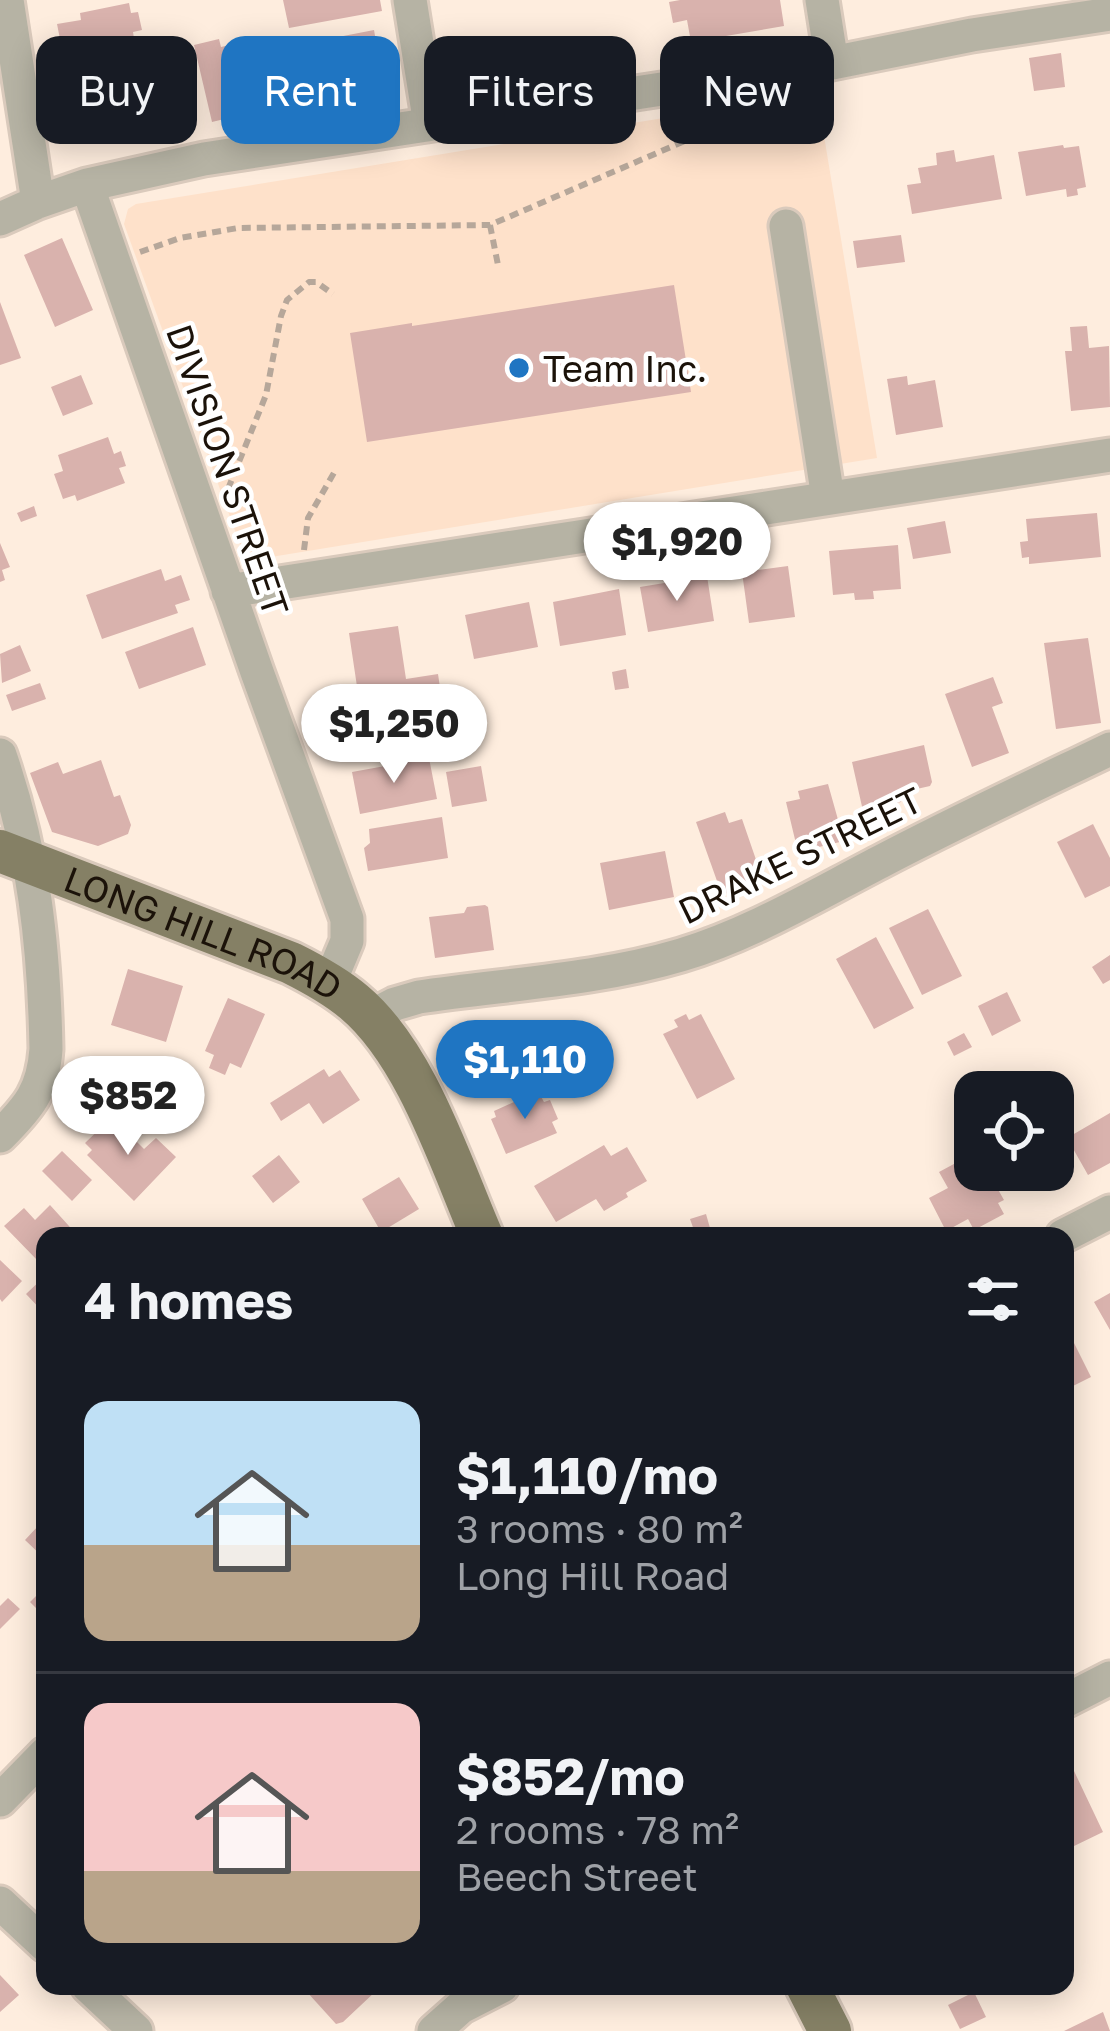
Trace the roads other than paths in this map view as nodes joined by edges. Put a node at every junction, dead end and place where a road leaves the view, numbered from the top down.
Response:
1 (7, 0) edge
2 (410, 0) edge
3 (823, 0) edge
4 (1110, 14) edge
5 (828, 36) edge
6 (834, 63) edge
7 (424, 87) edge
8 (424, 125) edge
9 (87, 184) junction
10 (38, 202) junction
11 (0, 219) edge
12 (786, 226) dead end
13 (1110, 454) edge
14 (828, 498) junction
15 (228, 591) junction
16 (1110, 749) edge
17 (0, 755) edge
18 (15, 856) edge
19 (329, 983) junction
20 (370, 1016) junction
21 (0, 1136) edge
22 (1110, 1212) edge
23 (478, 1227) edge
24 (1074, 1230) edge
25 (1110, 1678) edge
26 (1074, 1696) edge
27 (36, 1763) edge
28 (0, 1800) edge
29 (0, 1903) edge
30 (36, 1937) edge
31 (98, 1995) edge
32 (484, 1995) edge
33 (812, 1995) edge
34 (136, 2031) edge
35 (434, 2031) edge
36 (830, 2031) edge

1 - 10 street
2 - 7 street
3 - 5 street
4 - 6 street
8 - 9 street
9 - 10 street
9 - 15 street, DIVISION STREET
10 - 11 street
12 - 14 street
13 - 14 street
14 - 15 street
15 - 19 street, DIVISION STREET
16 - 20 street, DRAKE STREET
17 - 18 street
18 - 19 main road, LONG HILL ROAD
18 - 21 street
19 - 20 main road, LONG HILL ROAD
20 - 23 main road, LONG HILL ROAD
22 - 24 street
25 - 26 street
27 - 28 street
29 - 30 street
31 - 34 street
32 - 35 street
33 - 36 main road

